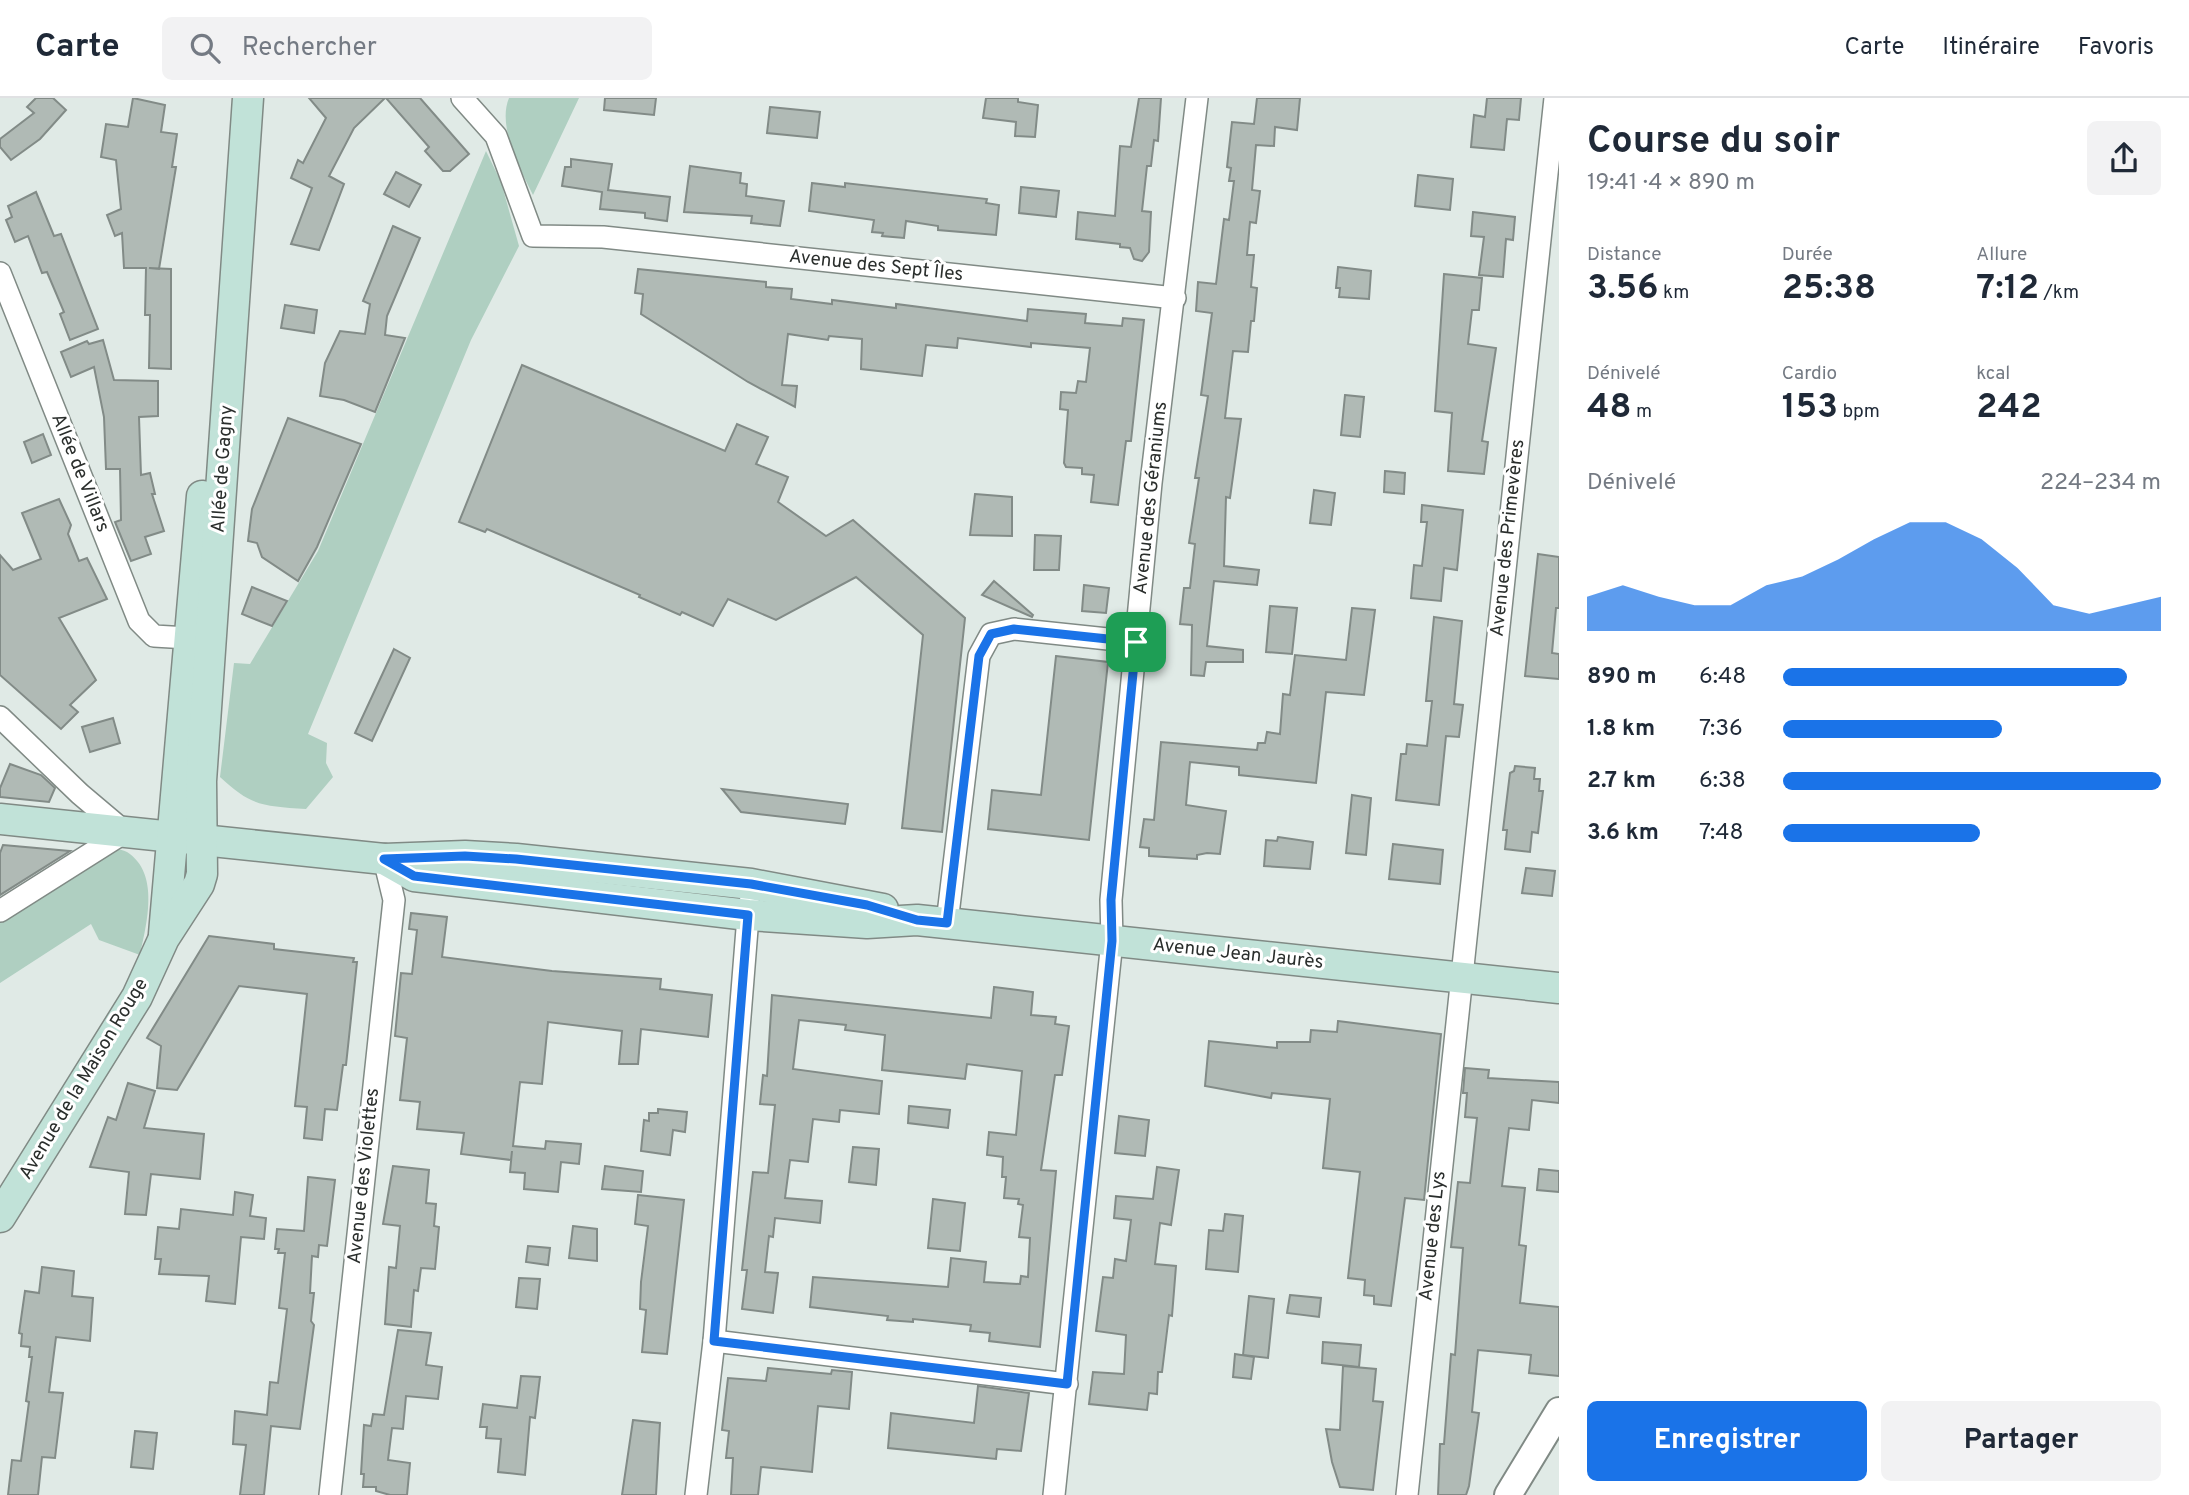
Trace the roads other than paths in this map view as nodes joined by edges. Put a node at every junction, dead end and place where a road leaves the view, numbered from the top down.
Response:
1 (231, 98) edge
2 (248, 98) edge
3 (461, 98) edge
4 (1197, 98) edge
5 (1555, 98) edge
6 (0, 273) edge
7 (1175, 298) junction
8 (188, 638) junction
9 (1136, 642) junction
10 (0, 717) edge
11 (0, 819) edge
12 (125, 832) junction
13 (187, 838) junction
14 (384, 859) junction
15 (751, 884) junction
16 (0, 911) edge
17 (748, 915) junction
18 (917, 920) junction
19 (947, 923) junction
20 (1112, 941) junction
21 (1460, 977) junction
22 (1559, 988) edge
23 (0, 1217) edge
24 (714, 1341) junction
25 (1067, 1384) junction
26 (1559, 1411) edge
27 (330, 1495) edge
28 (696, 1495) edge
29 (1054, 1495) edge
30 (1407, 1495) edge
31 (1508, 1495) edge

1 - 8 main road, Allée de Gagny
2 - 13 main road, Allée de Gagny
3 - 7 street, Avenue des Sept Îles
4 - 7 street, Avenue des Géraniums
5 - 21 street, Avenue des Primevères
6 - 8 street, Allée de Villars
7 - 9 street, Avenue des Géraniums
8 - 13 main road, Allée de Gagny
9 - 19 street
9 - 20 street, Avenue des Géraniums
10 - 12 street
11 - 12 main road, Avenue Jean Jaurès
12 - 13 main road, Avenue Jean Jaurès
12 - 16 street
13 - 14 main road, Avenue Jean Jaurès
13 - 23 main road, Avenue de la Maison Rouge
14 - 15 main road, Avenue Jean Jaurès
14 - 17 main road, Avenue Jean Jaurès
14 - 27 street, Avenue des Violettes
15 - 17 street
15 - 18 main road, Avenue Jean Jaurès
17 - 18 main road, Avenue Jean Jaurès
17 - 24 street
18 - 19 main road, Avenue Jean Jaurès
19 - 20 main road, Avenue Jean Jaurès
20 - 21 main road, Avenue Jean Jaurès
20 - 25 street, Avenue des Géraniums
21 - 22 main road, Avenue Jean Jaurès
21 - 30 street, Avenue des Lys
24 - 25 street
24 - 28 street
25 - 29 street, Avenue des Géraniums
26 - 31 street

